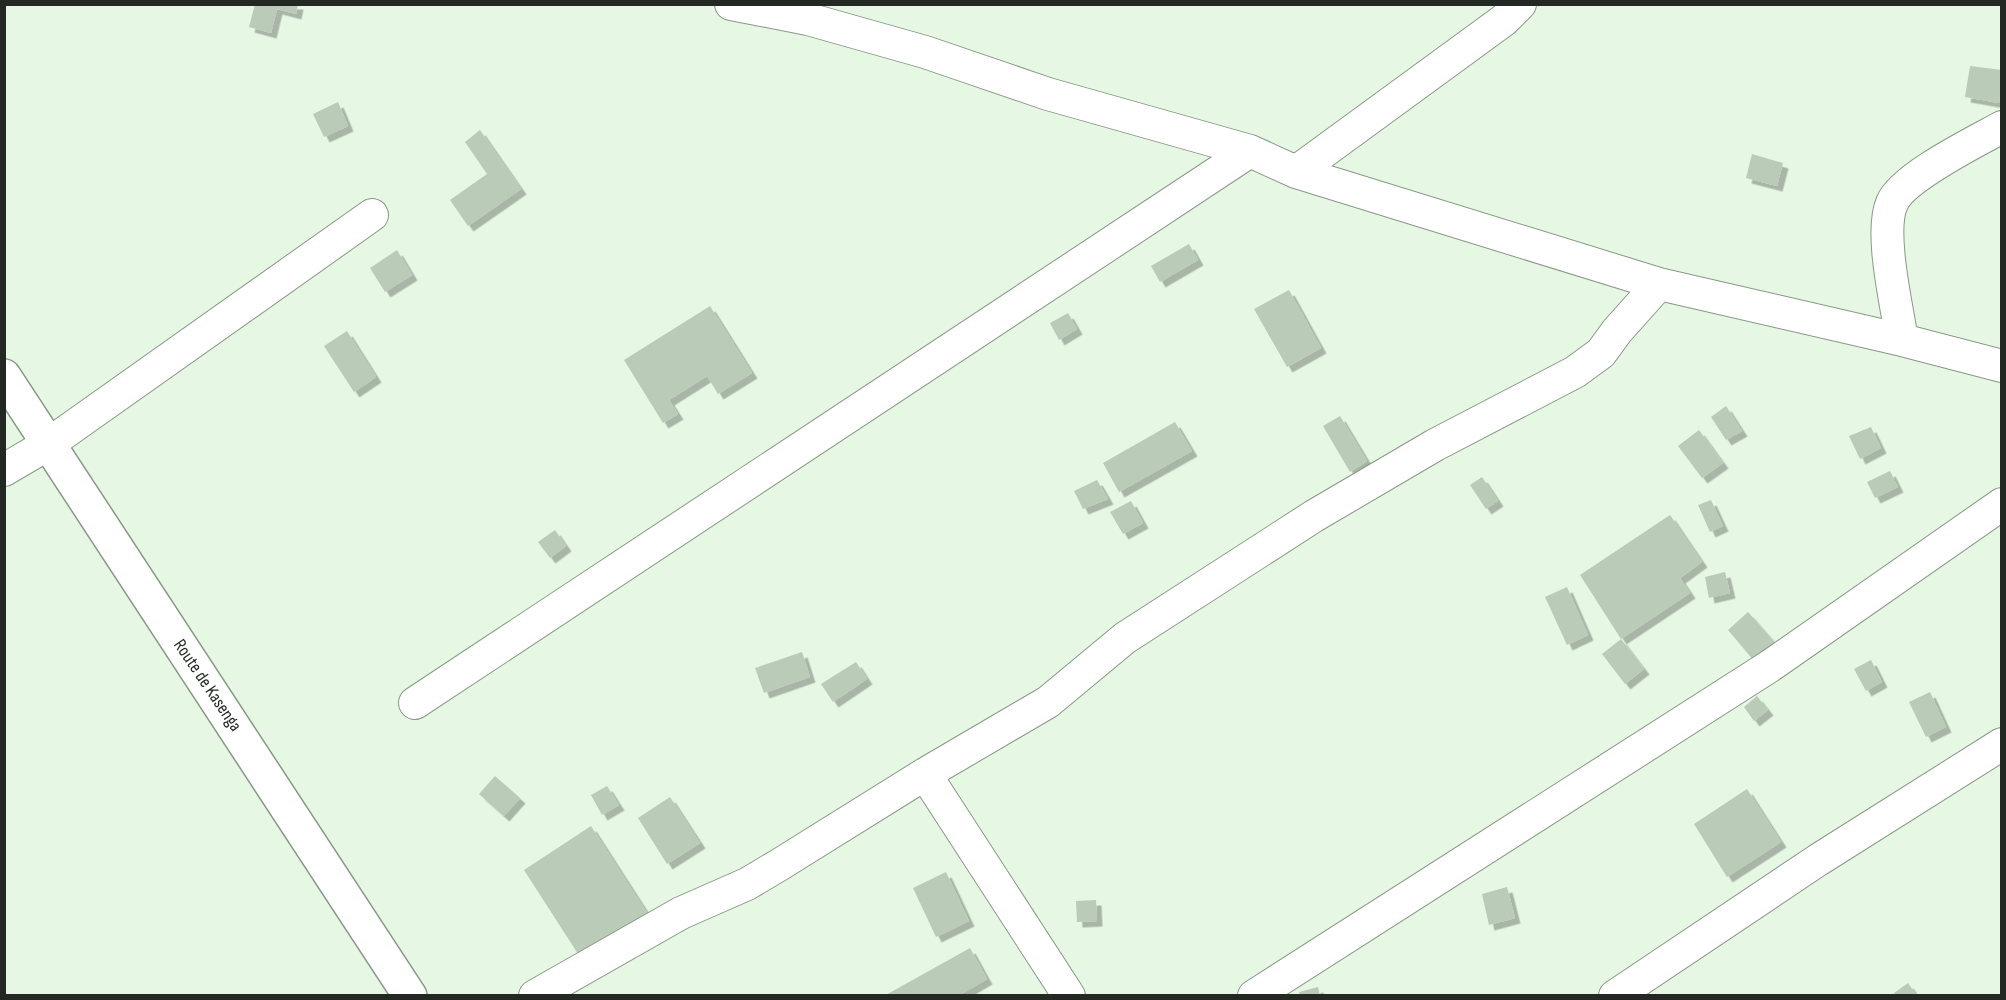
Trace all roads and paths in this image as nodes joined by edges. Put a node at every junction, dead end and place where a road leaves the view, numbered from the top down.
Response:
1 (731, 4) edge
2 (1520, 4) edge
3 (815, 12) edge
4 (2001, 127) edge
5 (1250, 151) junction
6 (1296, 172) junction
7 (372, 215) dead end
8 (1659, 284) junction
9 (1902, 340) junction
10 (2001, 366) edge
11 (4, 376) edge
12 (50, 443) junction
13 (4, 470) edge
14 (2001, 504) edge
15 (416, 703) dead end
16 (2001, 744) edge
17 (925, 774) junction
18 (410, 996) edge
19 (535, 996) edge
20 (1069, 996) edge
21 (1254, 996) edge
22 (1615, 996) edge

1 - 3 street
2 - 6 street
3 - 5 street
4 - 9 street
5 - 6 street
5 - 15 street
6 - 8 street
7 - 12 street
8 - 9 street
8 - 17 street
9 - 10 street
11 - 12 highway, Route de Kasenga
12 - 13 street
12 - 18 highway, Route de Kasenga
14 - 21 street
16 - 22 street
17 - 19 street
17 - 20 street

